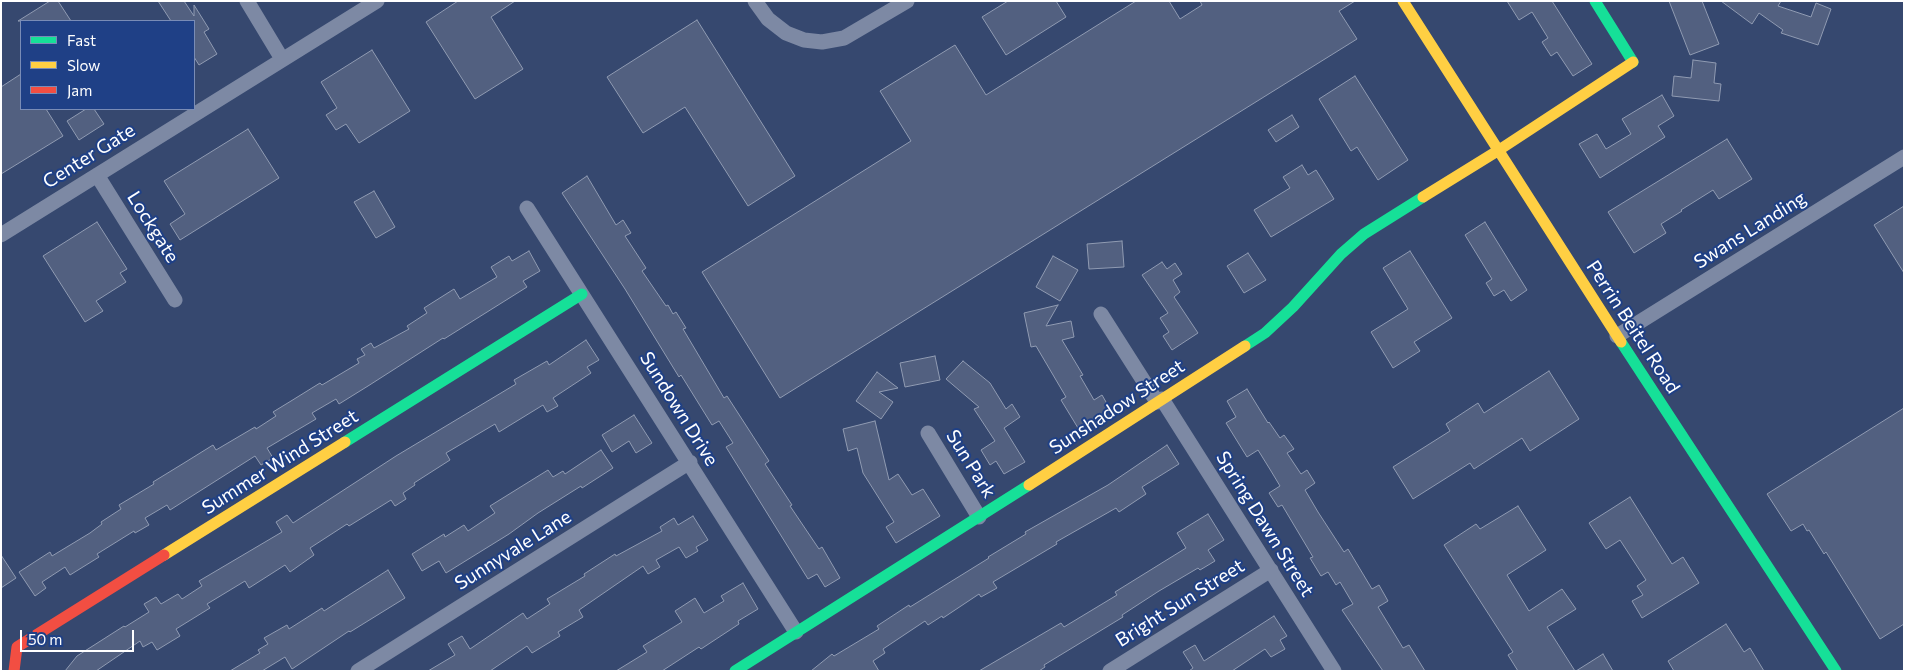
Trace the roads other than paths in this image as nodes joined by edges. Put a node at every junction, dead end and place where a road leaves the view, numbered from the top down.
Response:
1 (246, 1) edge
2 (377, 1) edge
3 (755, 1) edge
4 (907, 1) edge
5 (1403, 1) edge
6 (1594, 1) edge
7 (282, 59) junction
8 (1499, 150) junction
9 (1904, 157) edge
10 (97, 175) junction
11 (527, 208) dead end
12 (1, 235) edge
13 (582, 294) junction
14 (175, 300) dead end
15 (1101, 314) dead end
16 (1617, 336) junction
17 (1160, 400) junction
18 (928, 433) dead end
19 (690, 462) junction
20 (980, 516) junction
21 (1271, 570) junction
22 (796, 632) junction
23 (14, 671) edge
24 (358, 671) edge
25 (734, 671) edge
26 (1110, 671) edge
27 (1334, 671) edge
28 (1836, 671) edge

1 - 7 street
2 - 7 street, Center Gate
3 - 4 street
5 - 8 street, Perrin Beitel Road
6 - 8 street, Sunshadow Street
7 - 10 street, Center Gate
8 - 16 street, Perrin Beitel Road
8 - 17 street, Sunshadow Street
9 - 16 street, Swans Landing
10 - 12 street, Center Gate
10 - 14 street, Lockgate
11 - 13 street, Sundown Drive
13 - 19 street, Sundown Drive
13 - 23 street, Summer Wind Street
15 - 17 street, Spring Dawn Street
16 - 28 street, Perrin Beitel Road
17 - 20 street, Sunshadow Street
17 - 21 street, Spring Dawn Street
18 - 20 street, Sun Park
19 - 22 street, Sundown Drive
19 - 24 street, Sunnyvale Lane
20 - 22 street, Sunshadow Street
21 - 26 street, Bright Sun Street
21 - 27 street, Spring Dawn Street
22 - 25 street, Sunshadow Street

